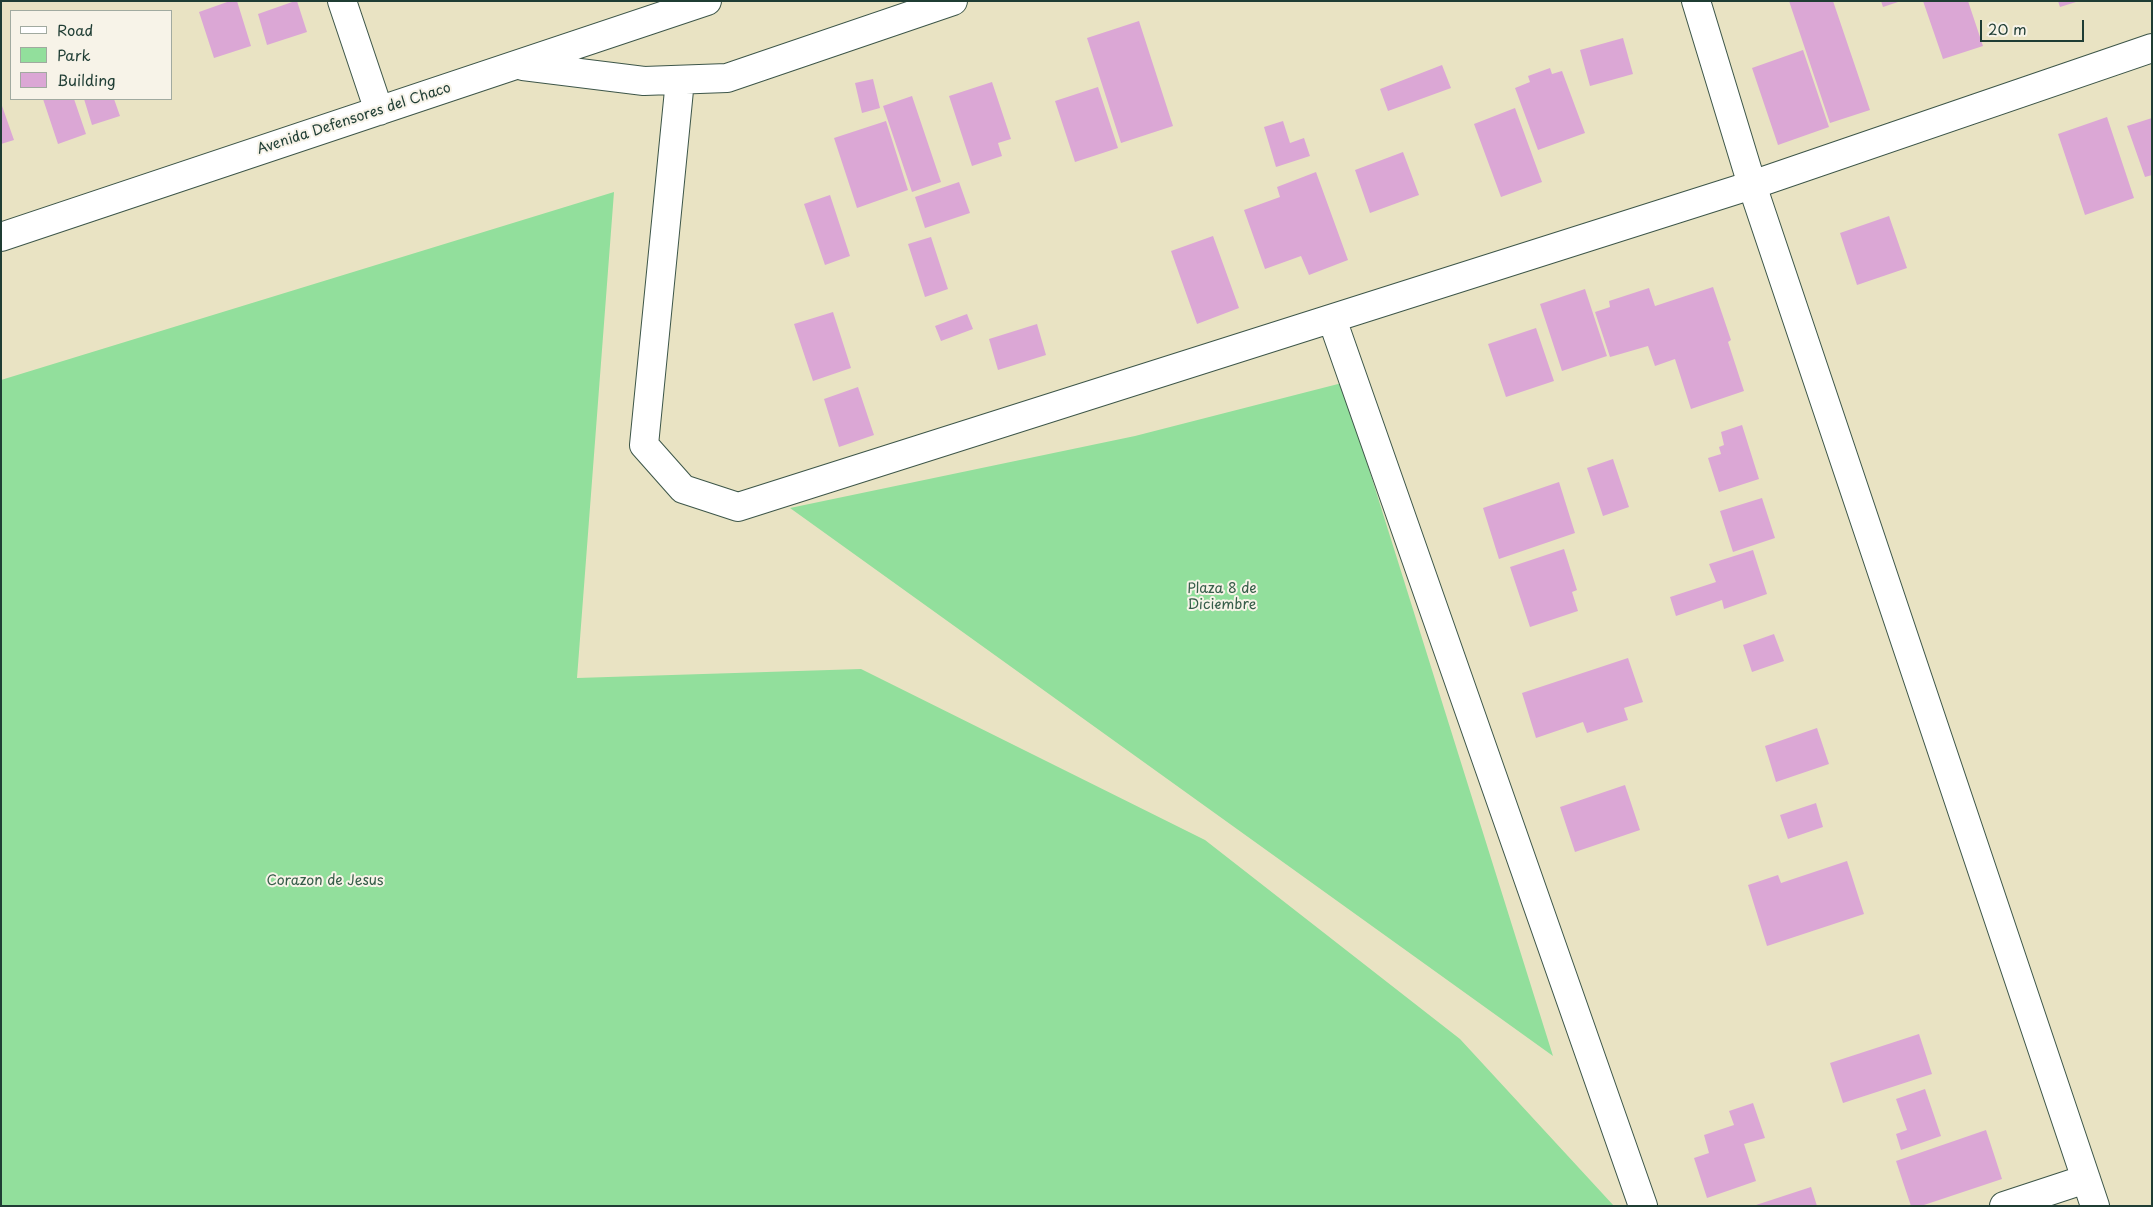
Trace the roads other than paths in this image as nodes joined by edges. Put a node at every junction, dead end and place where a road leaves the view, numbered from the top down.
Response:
1 (342, 1) edge
2 (707, 1) edge
3 (953, 1) edge
4 (1696, 1) edge
5 (2152, 48) edge
6 (517, 65) junction
7 (680, 80) junction
8 (379, 111) junction
9 (1752, 185) junction
10 (1, 237) edge
11 (1332, 319) junction
12 (2086, 1179) junction
13 (1643, 1206) edge
14 (2004, 1206) edge
15 (2095, 1206) edge

1 - 8 street
2 - 6 street, Avenida Defensores del Chaco
3 - 7 street
4 - 9 street
5 - 9 street
6 - 7 street
6 - 8 street, Avenida Defensores del Chaco
7 - 11 street
8 - 10 street, Avenida Defensores del Chaco
9 - 11 street
9 - 12 street
11 - 13 street
12 - 14 street
12 - 15 street

